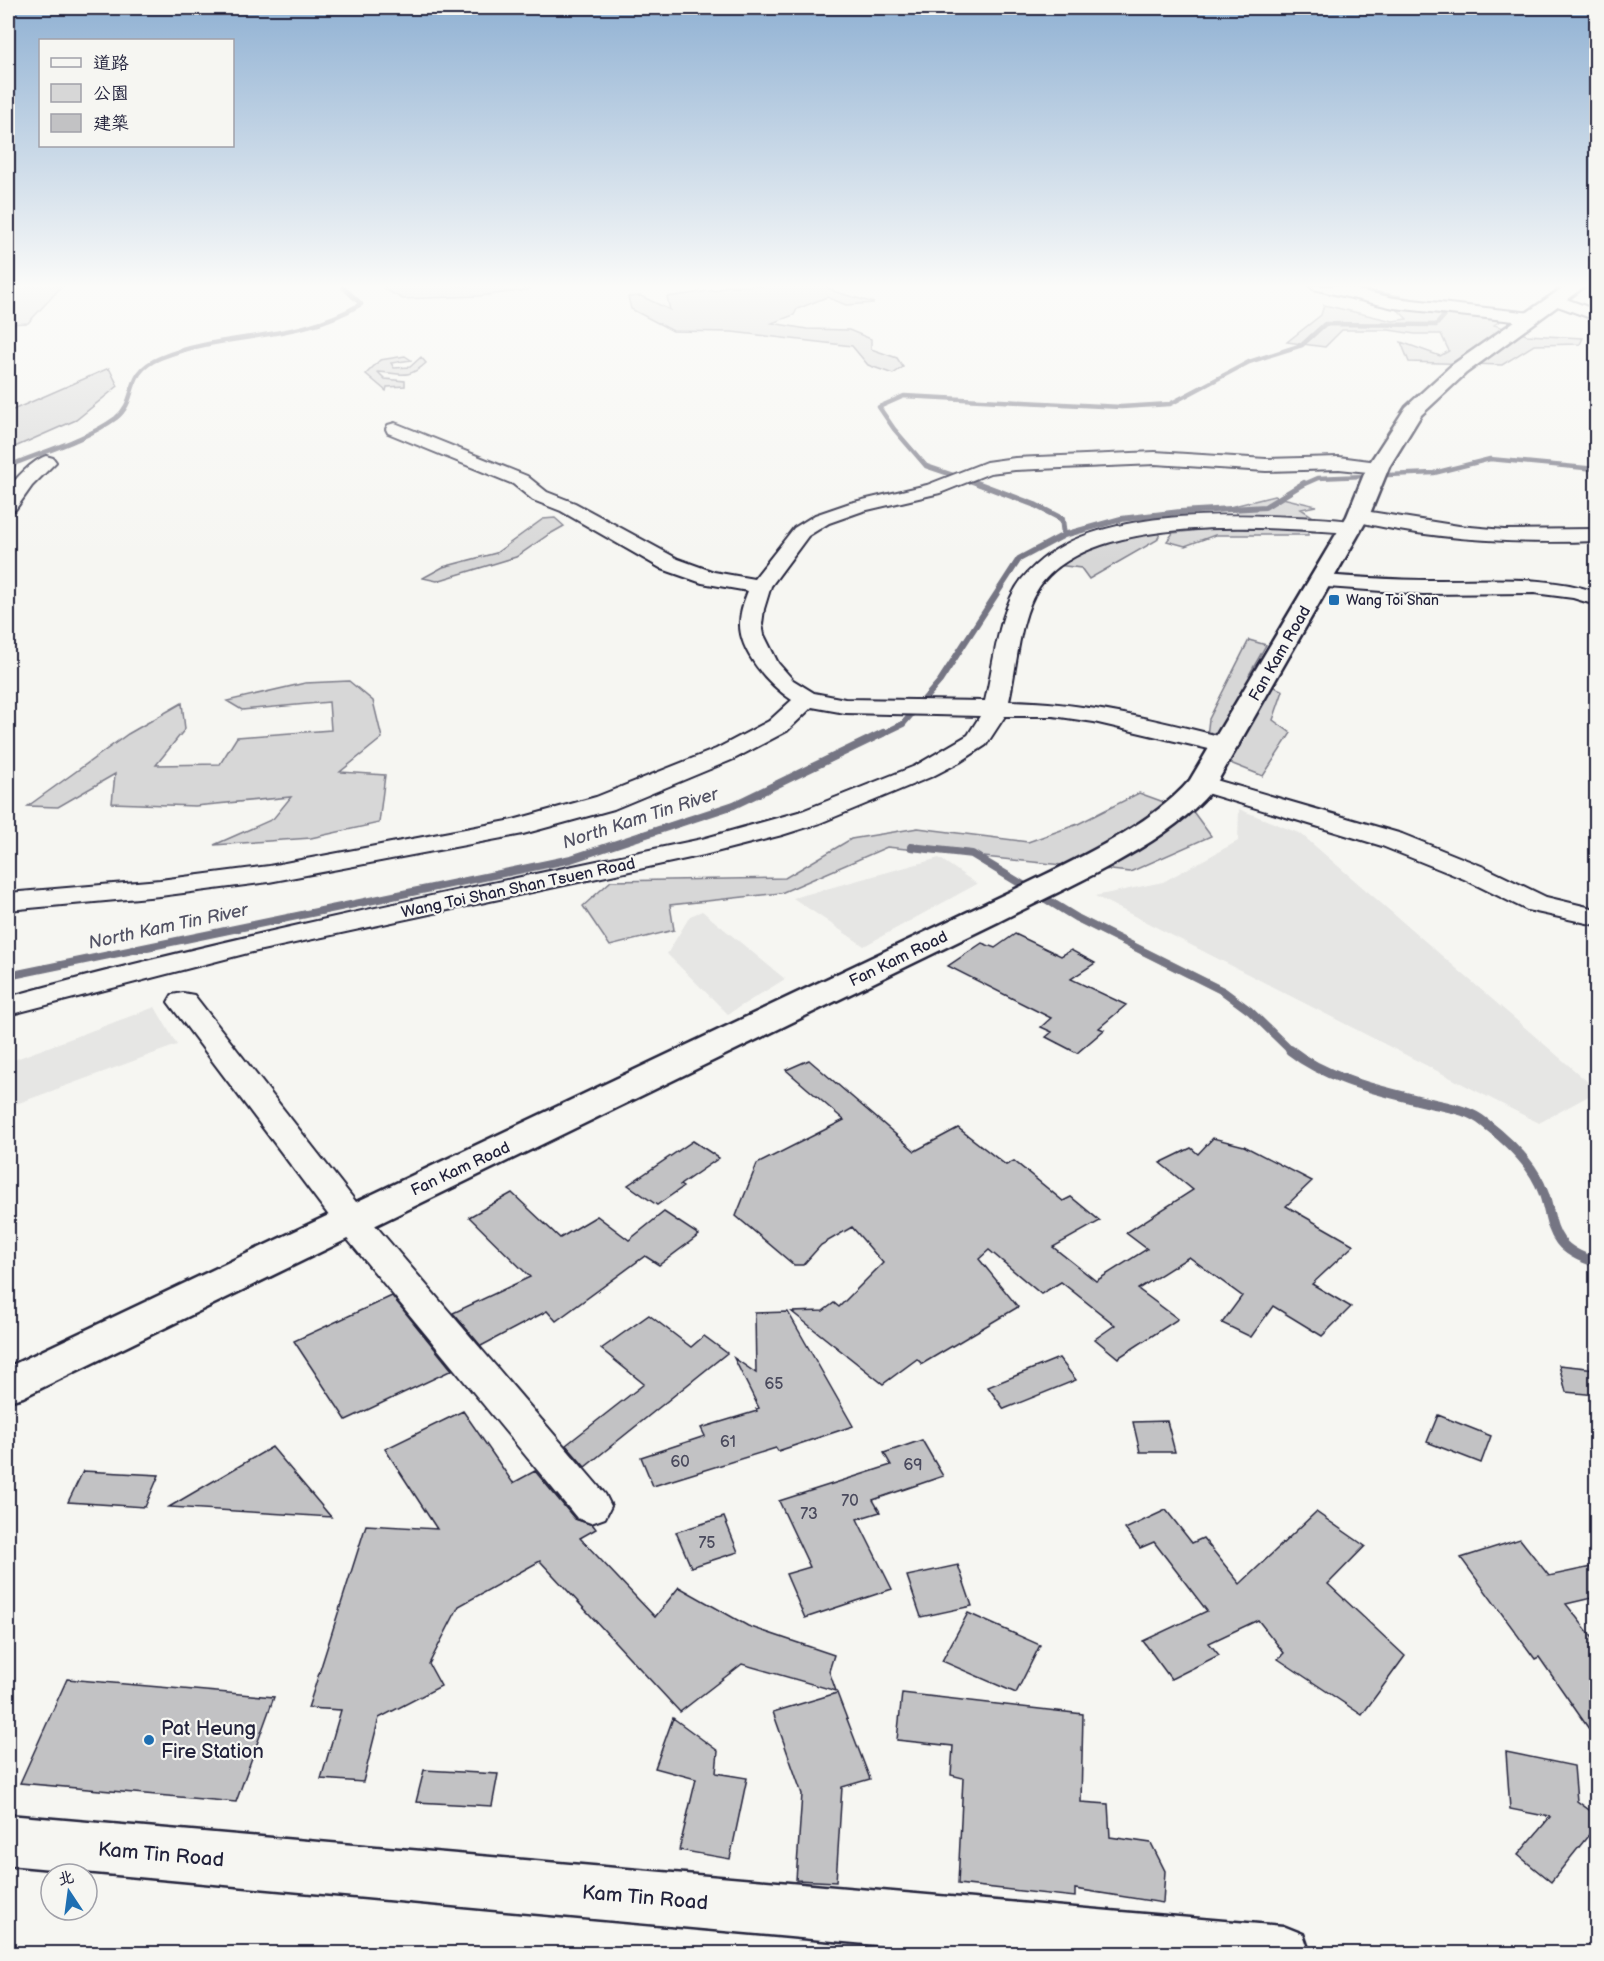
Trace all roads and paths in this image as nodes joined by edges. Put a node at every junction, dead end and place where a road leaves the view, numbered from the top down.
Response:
1 (1450, 378) edge
2 (395, 429) dead end
3 (46, 462) dead end
4 (1378, 467) junction
5 (8, 506) edge
6 (1354, 522) junction
7 (1596, 535) edge
8 (1321, 581) junction
9 (760, 586) junction
10 (1596, 599) edge
11 (807, 699) junction
12 (996, 707) junction
13 (1226, 745) junction
14 (1202, 784) junction
15 (8, 902) edge
16 (1596, 917) edge
17 (183, 1002) dead end
18 (8, 1006) edge
19 (351, 1220) junction
20 (8, 1385) edge
21 (591, 1506) dead end
22 (8, 1840) edge
23 (1283, 1953) edge

1 - 4 main road, Fan Kam Road
2 - 9 street
3 - 5 street
4 - 6 main road, Fan Kam Road
4 - 9 street
6 - 7 street, Wang Toi Shan Shan Tsuen Road
6 - 8 main road, Fan Kam Road
6 - 12 street, Wang Toi Shan Shan Tsuen Road
8 - 10 street
8 - 13 main road, Fan Kam Road
9 - 11 street
11 - 12 street
11 - 15 street
12 - 13 street
12 - 18 street, Wang Toi Shan Shan Tsuen Road
13 - 14 main road, Fan Kam Road
14 - 16 street
14 - 19 main road, Fan Kam Road
17 - 19 street
19 - 20 main road, Fan Kam Road
19 - 21 street
22 - 23 main road, Kam Tin Road

